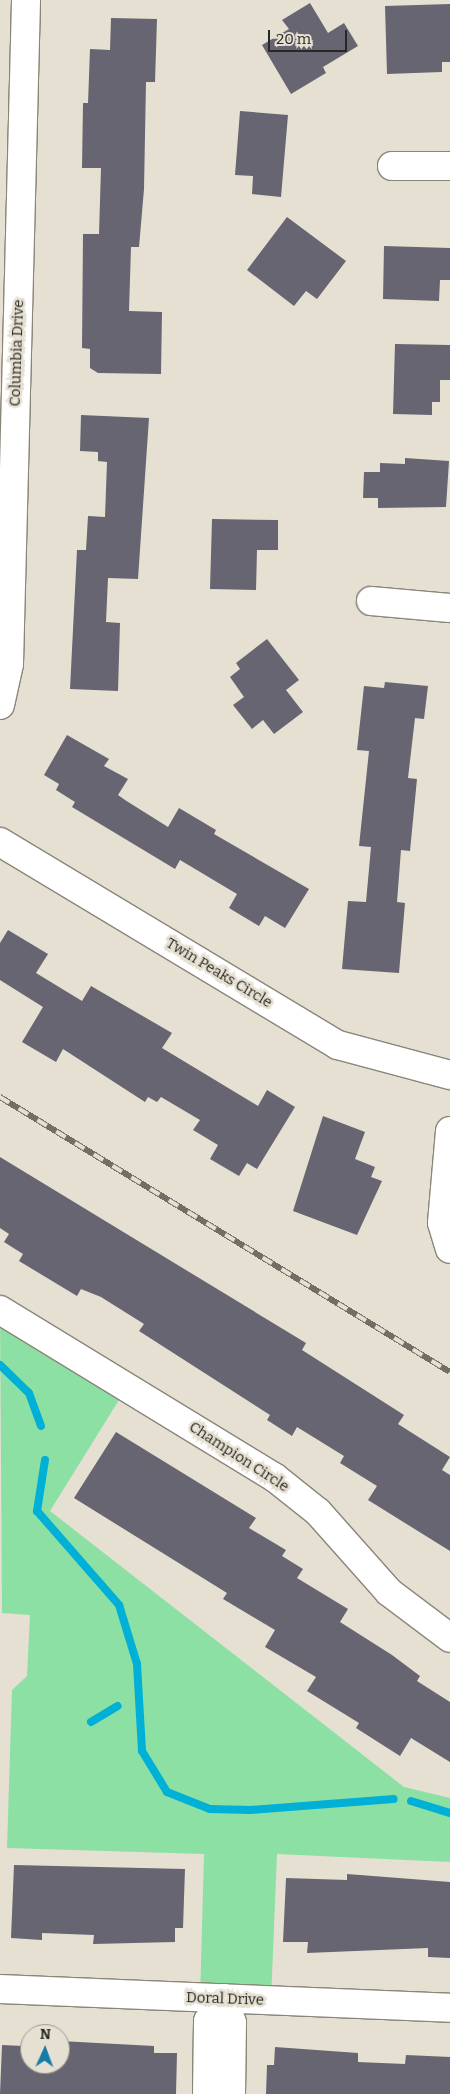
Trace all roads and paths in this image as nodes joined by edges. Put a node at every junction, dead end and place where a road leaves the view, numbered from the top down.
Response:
1 (26, 0) edge
2 (392, 166) dead end
3 (450, 166) edge
4 (371, 600) dead end
5 (450, 608) edge
6 (0, 705) edge
7 (0, 842) edge
8 (450, 1075) edge
9 (450, 1131) edge
10 (450, 1249) edge
11 (0, 1310) edge
12 (450, 1638) edge
13 (0, 1989) edge
14 (224, 1998) junction
15 (450, 2008) edge
16 (207, 2094) edge
17 (231, 2094) edge

1 - 6 street, Columbia Drive
2 - 3 street
4 - 5 street
7 - 8 street, Twin Peaks Circle
9 - 10 street
11 - 12 street, Champion Circle
13 - 14 street, Doral Drive
14 - 15 street, Doral Drive
14 - 16 street
14 - 17 street

